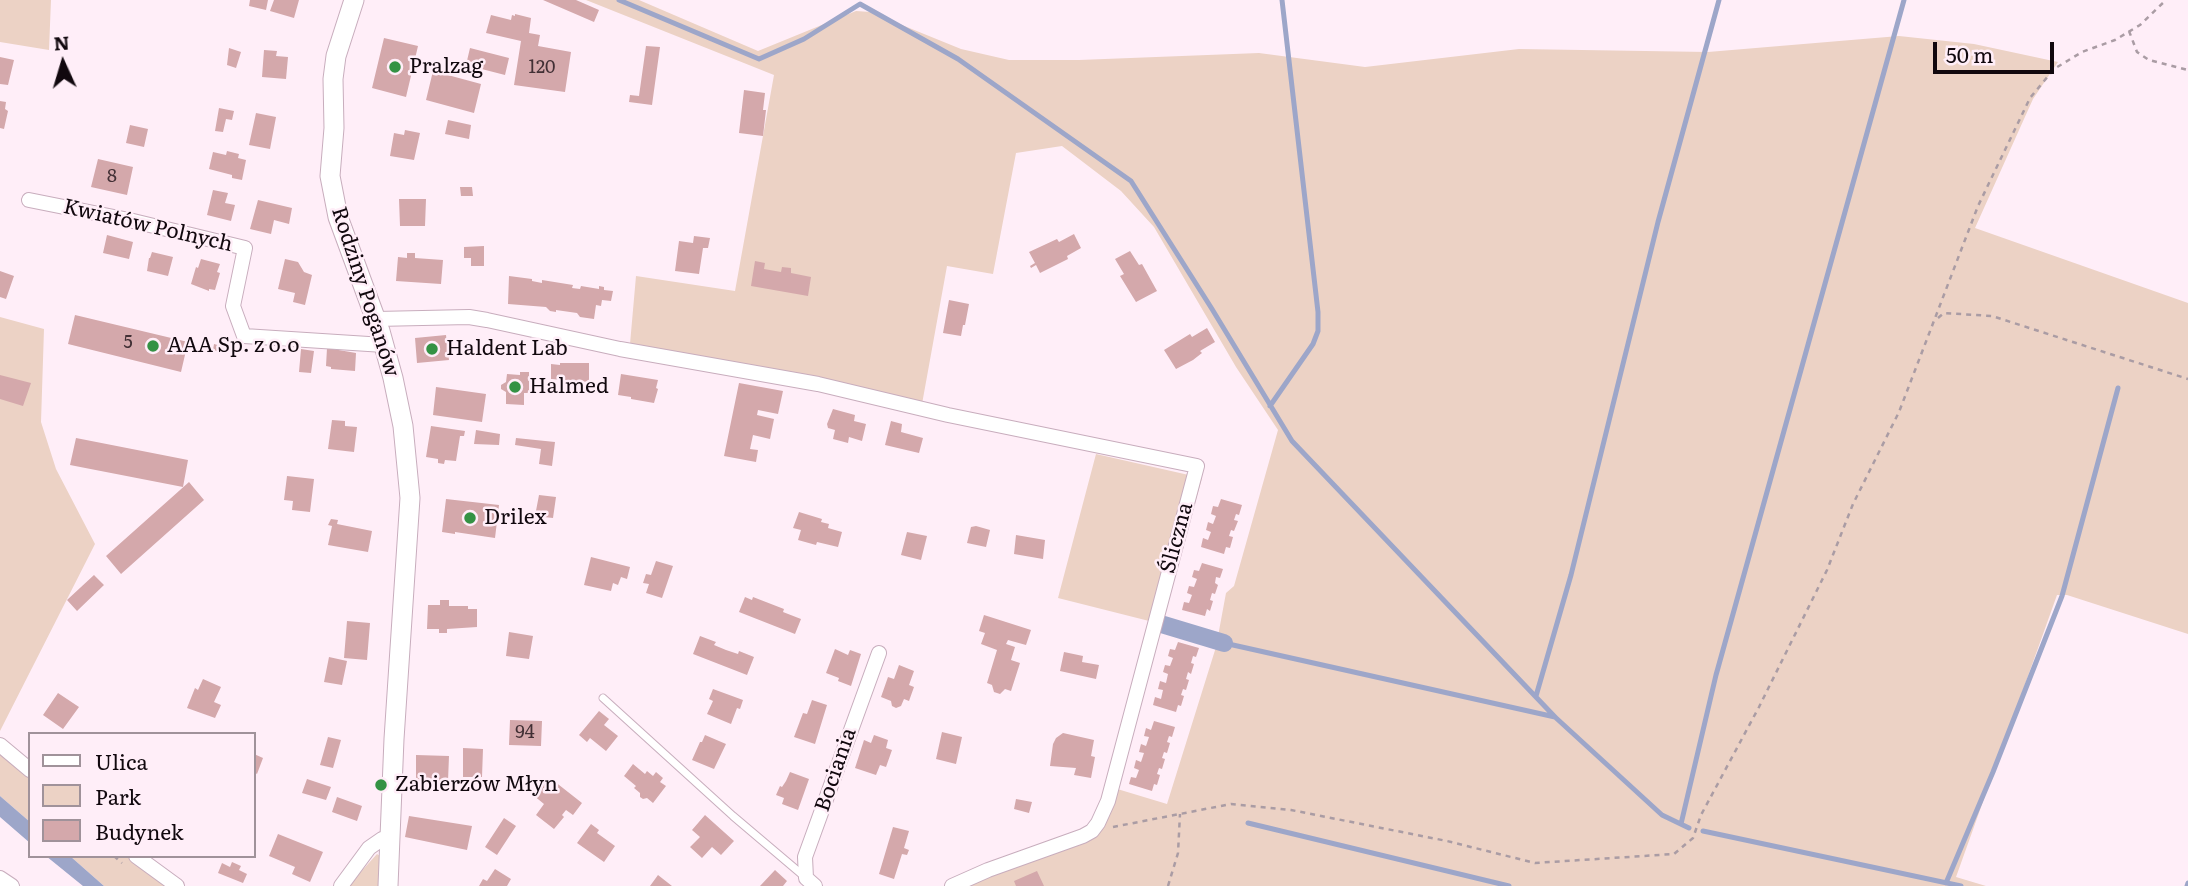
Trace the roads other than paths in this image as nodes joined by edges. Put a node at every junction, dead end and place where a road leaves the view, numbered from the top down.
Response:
1 (354, 0) edge
2 (29, 200) dead end
3 (376, 319) junction
4 (384, 345) junction
5 (879, 653) dead end
6 (603, 698) dead end
7 (0, 745) edge
8 (28, 768) edge
9 (391, 838) junction
10 (139, 858) edge
11 (0, 877) edge
12 (810, 882) edge
13 (12, 886) edge
14 (177, 886) edge
15 (341, 886) edge
16 (388, 886) edge
17 (952, 886) edge

1 - 3 street, Rodziny Poganów
2 - 4 street, Kwiatów Polnych
3 - 4 street, Rodziny Poganów
3 - 17 street, Śliczna
4 - 9 street, Rodziny Poganów
5 - 12 street, Bociania
6 - 12 lane
7 - 8 street
9 - 15 street
9 - 16 street, Rodziny Poganów
10 - 14 street
11 - 13 street

